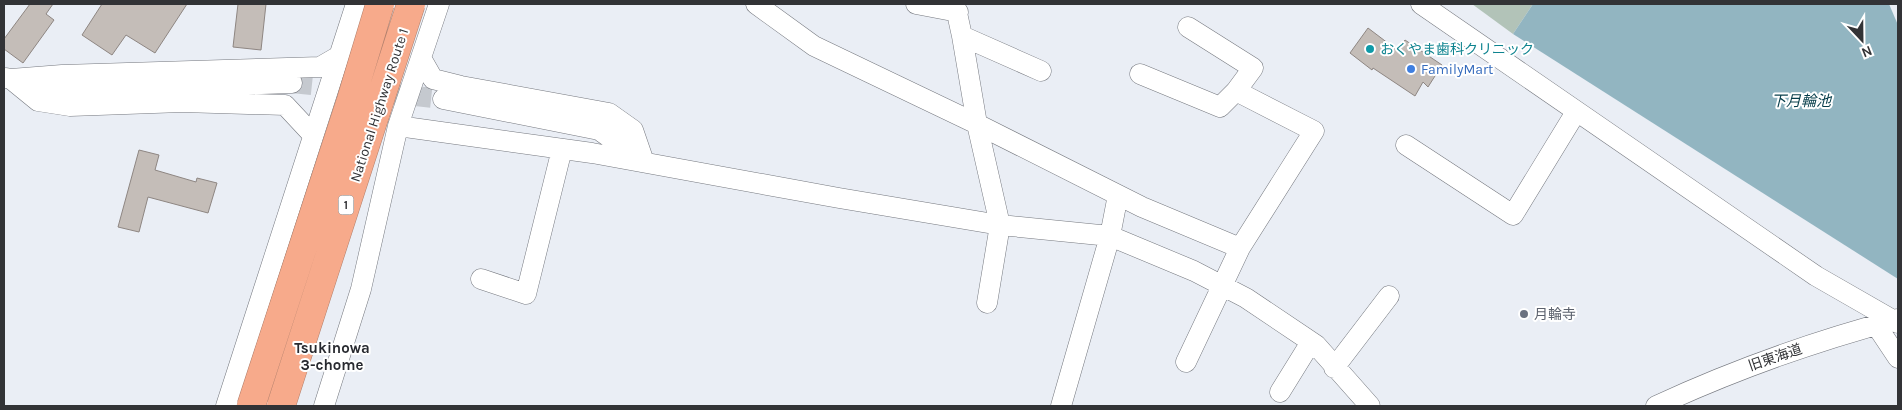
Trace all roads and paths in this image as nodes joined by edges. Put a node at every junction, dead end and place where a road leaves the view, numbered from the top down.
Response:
1 (356, 4) edge
2 (380, 4) edge
3 (411, 4) edge
4 (439, 4) edge
5 (756, 4) edge
6 (916, 4) edge
7 (1421, 4) edge
8 (956, 8) edge
9 (1188, 27) dead end
10 (962, 36) junction
11 (340, 56) junction
12 (421, 58) junction
13 (1041, 71) dead end
14 (1140, 74) dead end
15 (7, 78) edge
16 (292, 84) tunnel mouth
17 (1236, 91) junction
18 (443, 99) tunnel mouth
19 (1576, 112) junction
20 (977, 124) junction
21 (398, 126) junction
22 (312, 134) junction
23 (1406, 144) dead end
24 (562, 149) junction
25 (644, 162) junction
26 (1118, 195) junction
27 (1000, 226) junction
28 (1110, 236) junction
29 (1240, 248) junction
30 (481, 279) dead end
31 (1222, 286) junction
32 (1389, 296) dead end
33 (987, 303) dead end
34 (1891, 322) edge
35 (1311, 342) junction
36 (1898, 358) edge
37 (1186, 362) dead end
38 (1334, 368) junction
39 (1280, 392) dead end
40 (226, 406) edge
41 (251, 406) edge
42 (281, 406) edge
43 (324, 406) edge
44 (1061, 406) edge
45 (1370, 406) edge
46 (1656, 406) edge

1 - 11 street
2 - 41 highway, National Highway Route 1 / 1, bridge
3 - 42 highway, National Highway Route 1 / 1, bridge
4 - 12 street
5 - 20 street
6 - 8 street
7 - 19 street
8 - 10 street
9 - 17 street
10 - 13 street
10 - 20 street
11 - 15 street
11 - 22 street
12 - 21 street
12 - 25 street
14 - 17 street
15 - 16 street
15 - 22 street
17 - 29 street
18 - 25 street
19 - 23 street
19 - 34 street
20 - 26 street
20 - 27 street
21 - 24 street
21 - 43 street
22 - 40 street
24 - 25 street
24 - 30 street
25 - 27 street
26 - 28 street
26 - 29 street
27 - 28 street
27 - 33 street
28 - 31 street
28 - 44 street
29 - 31 street
31 - 35 street
31 - 37 street
32 - 38 street
34 - 36 street
34 - 46 street, 旧東海道
35 - 38 street
35 - 39 street
38 - 45 street

